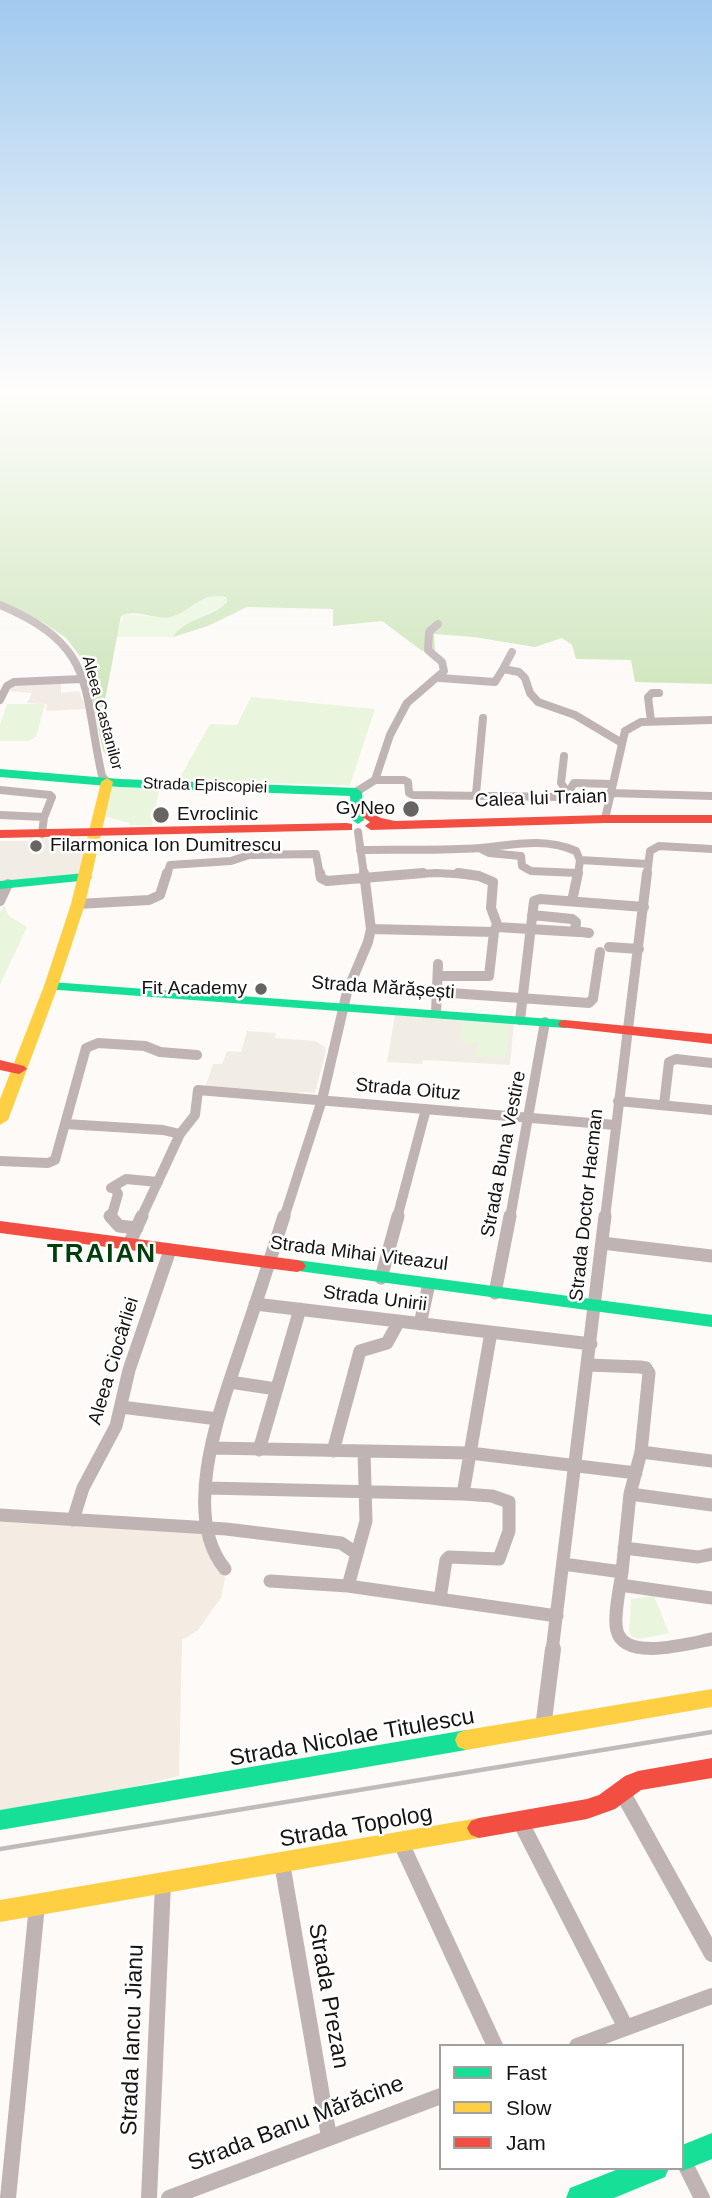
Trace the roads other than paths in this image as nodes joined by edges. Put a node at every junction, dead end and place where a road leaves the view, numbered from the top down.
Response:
1 (0, 605) edge
2 (438, 625) dead end
3 (512, 652) dead end
4 (503, 669) junction
5 (440, 677) junction
6 (81, 679) junction
7 (659, 693) dead end
8 (0, 700) edge
9 (483, 718) dead end
10 (712, 720) edge
11 (651, 721) junction
12 (622, 743) junction
13 (564, 756) dead end
14 (0, 774) edge
15 (375, 780) junction
16 (107, 782) junction
17 (611, 789) junction
18 (356, 792) junction
19 (1, 793) edge
20 (568, 793) junction
21 (476, 794) junction
22 (712, 796) edge
23 (0, 815) edge
24 (45, 815) dead end
25 (605, 818) junction
26 (712, 819) edge
27 (359, 823) junction
28 (96, 833) junction
29 (0, 834) edge
30 (42, 834) junction
31 (481, 848) junction
32 (712, 849) edge
33 (360, 850) junction
34 (579, 860) junction
35 (648, 864) junction
36 (578, 873) junction
37 (85, 877) junction
38 (365, 879) junction
39 (4, 884) edge
40 (0, 901) edge
41 (572, 901) junction
42 (78, 904) junction
43 (644, 907) junction
44 (532, 915) junction
45 (370, 929) junction
46 (530, 929) junction
47 (495, 930) junction
48 (639, 950) junction
49 (438, 964) dead end
50 (438, 976) junction
51 (51, 986) junction
52 (437, 992) junction
53 (523, 998) junction
54 (343, 1006) junction
55 (436, 1013) junction
56 (520, 1020) junction
57 (545, 1022) junction
58 (628, 1030) junction
59 (712, 1039) edge
60 (197, 1055) dead end
61 (712, 1063) edge
62 (0, 1065) edge
63 (19, 1069) junction
64 (322, 1100) junction
65 (618, 1101) junction
66 (664, 1105) junction
67 (426, 1109) junction
68 (712, 1110) edge
69 (529, 1117) junction
70 (0, 1120) edge
71 (65, 1124) junction
72 (615, 1125) junction
73 (180, 1134) junction
74 (0, 1161) edge
75 (158, 1182) junction
76 (0, 1227) edge
77 (136, 1228) junction
78 (602, 1242) junction
79 (129, 1244) junction
80 (170, 1250) junction
81 (712, 1256) edge
82 (268, 1263) junction
83 (381, 1278) junction
84 (429, 1284) junction
85 (495, 1293) junction
86 (255, 1304) junction
87 (596, 1306) junction
88 (300, 1309) junction
89 (399, 1321) junction
90 (712, 1321) edge
91 (420, 1324) junction
92 (491, 1332) junction
93 (591, 1344) junction
94 (588, 1365) junction
95 (230, 1382) junction
96 (276, 1390) junction
97 (121, 1407) junction
98 (218, 1419) junction
99 (212, 1448) junction
100 (259, 1450) junction
101 (333, 1451) junction
102 (364, 1452) junction
103 (641, 1452) junction
104 (470, 1453) junction
105 (712, 1461) edge
106 (576, 1465) junction
107 (636, 1473) junction
108 (208, 1488) junction
109 (367, 1493) junction
110 (463, 1494) junction
111 (630, 1494) junction
112 (712, 1505) edge
113 (0, 1515) edge
114 (73, 1520) junction
115 (206, 1528) junction
116 (624, 1548) junction
117 (356, 1553) junction
118 (712, 1554) edge
119 (563, 1564) junction
120 (225, 1569) dead end
121 (621, 1579) junction
122 (270, 1580) dead end
123 (348, 1586) junction
124 (712, 1598) edge
125 (440, 1599) junction
126 (557, 1616) junction
127 (712, 1639) edge
128 (712, 1698) edge
129 (543, 1728) junction
130 (712, 1769) edge
131 (621, 1790) junction
132 (0, 1820) edge
133 (520, 1821) junction
134 (401, 1843) junction
135 (282, 1863) junction
136 (163, 1884) junction
137 (37, 1905) junction
138 (0, 1911) edge
139 (712, 1954) edge
140 (712, 1997) edge
141 (626, 2028) junction
142 (494, 2044) edge
143 (583, 2044) edge
144 (439, 2097) edge
145 (329, 2137) junction
146 (712, 2146) edge
147 (684, 2157) edge
148 (684, 2162) edge
149 (651, 2170) edge
150 (8, 2198) edge
151 (149, 2198) edge
152 (169, 2198) edge
153 (580, 2198) edge
154 (702, 2198) edge

1 - 6 street, Aleea Castanilor
2 - 5 street
3 - 4 street
4 - 5 street
4 - 12 street
5 - 15 street
6 - 8 street
6 - 16 street, Aleea Castanilor
7 - 11 street
9 - 21 street
10 - 11 street
11 - 12 street
12 - 17 street
13 - 20 street
14 - 16 main road, Strada Episcopiei
15 - 18 street
15 - 21 street
16 - 18 main road, Strada Episcopiei
16 - 28 main road
17 - 20 street
17 - 22 street
17 - 25 street
18 - 27 main road
19 - 24 street
20 - 21 street
23 - 30 street
25 - 26 main road, Calea lui Traian
25 - 27 main road, Calea lui Traian
27 - 28 main road, Calea lui Traian
27 - 33 street
28 - 30 main road, Calea lui Traian
28 - 37 main road
29 - 30 main road, Calea lui Traian
31 - 33 street
31 - 34 street
31 - 36 street
32 - 35 street
33 - 38 street
34 - 35 street
34 - 36 street
35 - 43 street, Strada Doctor Hacman
36 - 41 street
37 - 39 main road
37 - 42 main road
38 - 42 street
38 - 45 street
38 - 47 street
39 - 40 street
41 - 43 street
41 - 44 street
42 - 51 main road
43 - 48 street, Strada Doctor Hacman
44 - 46 street
44 - 46 street
45 - 47 street
45 - 54 street
46 - 47 street
46 - 53 street
47 - 50 street
48 - 53 street
48 - 58 street, Strada Doctor Hacman
49 - 50 street
50 - 52 street
51 - 54 main road, Strada Mărășești
51 - 63 main road
52 - 53 street
52 - 55 street
53 - 56 street
54 - 55 main road, Strada Mărășești
54 - 64 street
55 - 56 main road, Strada Mărășești
56 - 57 main road, Strada Mărășești
57 - 58 main road, Strada Mărășești
57 - 69 street, Strada Buna Vestire
58 - 59 main road, Strada Mărășești
58 - 65 street, Strada Doctor Hacman
60 - 71 street
61 - 66 street
62 - 63 main road
63 - 70 main road
64 - 67 street, Strada Oituz
64 - 73 street, Strada Oituz
64 - 82 street
65 - 66 street
65 - 72 street, Strada Doctor Hacman
66 - 68 street
67 - 69 street, Strada Oituz
67 - 83 street
69 - 72 street, Strada Oituz
69 - 85 street, Strada Buna Vestire
71 - 73 street
71 - 74 street
72 - 78 street, Strada Doctor Hacman
73 - 75 street
75 - 77 street
75 - 77 street
76 - 79 main road, Strada Mihai Viteazul
77 - 79 street
78 - 81 street
78 - 87 street, Strada Doctor Hacman
79 - 80 main road, Strada Mihai Viteazul
80 - 82 main road, Strada Mihai Viteazul
80 - 97 street, Aleea Ciocârliei
82 - 83 main road, Strada Mihai Viteazul
82 - 86 street
83 - 84 main road, Strada Mihai Viteazul
84 - 85 main road, Strada Mihai Viteazul
84 - 91 street
85 - 87 main road, Strada Mihai Viteazul
86 - 88 street
86 - 95 street
87 - 90 main road, Strada Mihai Viteazul
87 - 93 street, Strada Doctor Hacman
88 - 89 street, Strada Unirii
88 - 96 street, Strada Unirii
89 - 91 street, Strada Unirii
89 - 101 street
91 - 92 street, Strada Unirii
92 - 93 street, Strada Unirii
92 - 104 street
93 - 94 street, Strada Doctor Hacman
94 - 103 street
94 - 106 street, Strada Doctor Hacman
95 - 96 street
95 - 98 street
96 - 100 street, Strada Unirii
97 - 98 street
97 - 114 street, Aleea Ciocârliei
98 - 99 street
99 - 100 street
99 - 108 street
100 - 101 street
101 - 102 street
102 - 104 street
102 - 109 street
103 - 105 street
103 - 107 street
104 - 106 street
104 - 110 street
106 - 107 street
106 - 119 street, Strada Doctor Hacman
107 - 111 street
108 - 109 street
108 - 115 street
109 - 110 street
109 - 117 street
110 - 125 street
111 - 112 street
111 - 116 street
113 - 114 street
114 - 115 street
115 - 117 street
115 - 120 street
116 - 118 street
116 - 121 street
117 - 123 street
119 - 121 street
119 - 126 street, Strada Doctor Hacman
121 - 124 street
121 - 127 street
122 - 123 street
123 - 125 street
125 - 126 street
126 - 129 street, Strada Doctor Hacman
128 - 129 main road, Strada Nicolae Titulescu
129 - 132 main road, Strada Nicolae Titulescu
130 - 131 main road, Strada Topolog
131 - 133 main road, Strada Topolog
131 - 139 street
133 - 134 main road, Strada Topolog
133 - 141 street
134 - 135 main road, Strada Topolog
134 - 142 street
135 - 136 main road, Strada Topolog
135 - 145 street, Strada Prezan
136 - 137 main road, Strada Topolog
136 - 151 street, Strada Iancu Jianu
137 - 138 main road, Strada Topolog
137 - 150 street
140 - 141 street
141 - 143 street
144 - 145 street, Strada Banu Mărăcine
145 - 152 street, Strada Banu Mărăcine
146 - 147 main road
148 - 154 street
149 - 153 main road

